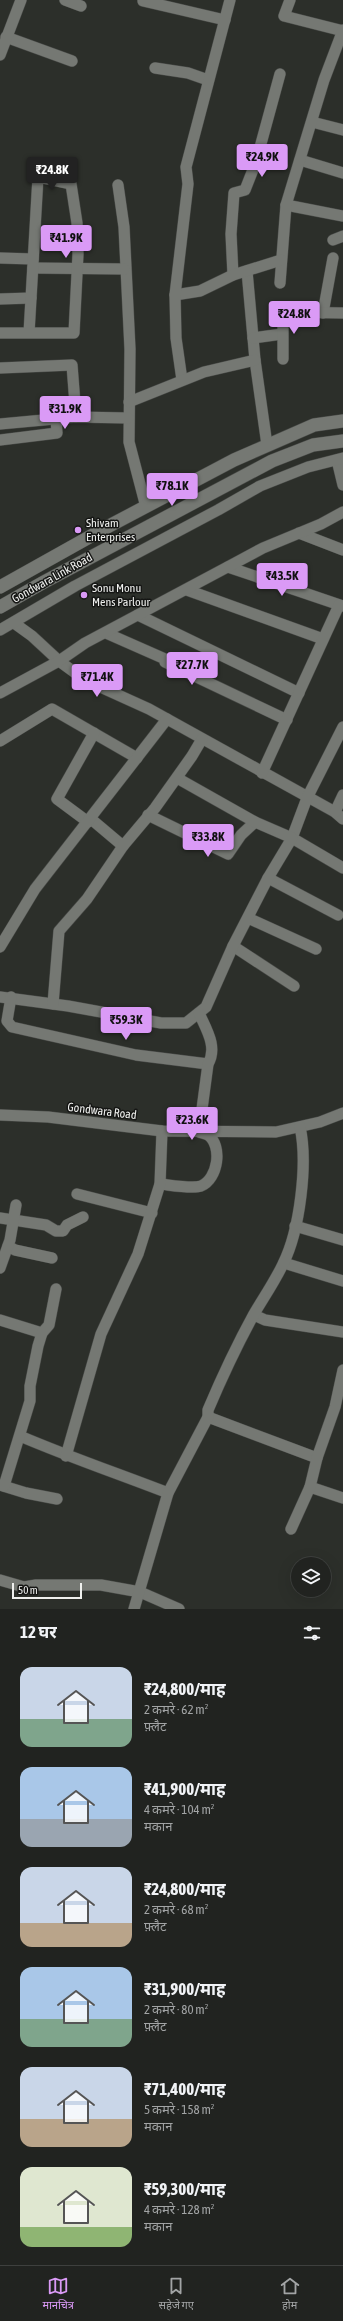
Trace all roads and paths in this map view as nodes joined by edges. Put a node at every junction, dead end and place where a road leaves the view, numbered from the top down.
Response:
1 (21, 0) edge
2 (65, 0) edge
3 (230, 0) edge
4 (290, 0) edge
5 (143, 1) edge
6 (173, 3) edge
7 (81, 6) dead end
8 (225, 20) junction
9 (343, 31) edge
10 (6, 37) junction
11 (0, 56) edge
12 (72, 61) dead end
13 (155, 68) dead end
14 (280, 74) dead end
15 (208, 80) junction
16 (312, 122) junction
17 (343, 130) edge
18 (300, 160) junction
19 (343, 173) edge
20 (118, 185) dead end
21 (286, 205) junction
22 (343, 216) edge
23 (0, 258) edge
24 (333, 258) dead end
25 (281, 260) junction
26 (33, 263) junction
27 (76, 268) junction
28 (124, 269) junction
29 (247, 270) junction
30 (233, 275) junction
31 (280, 283) dead end
32 (176, 295) junction
33 (31, 298) junction
34 (0, 299) edge
35 (323, 313) junction
36 (343, 313) edge
37 (0, 333) edge
38 (29, 333) junction
39 (282, 334) junction
40 (253, 338) junction
41 (283, 359) dead end
42 (255, 360) junction
43 (0, 368) edge
44 (182, 380) junction
45 (129, 402) junction
46 (76, 418) junction
47 (128, 418) junction
48 (56, 419) junction
49 (343, 421) edge
50 (0, 424) edge
51 (0, 440) edge
52 (343, 441) edge
53 (267, 445) junction
54 (340, 459) edge
55 (343, 485) edge
56 (146, 507) junction
57 (343, 512) edge
58 (299, 533) junction
59 (343, 550) edge
60 (228, 567) junction
61 (0, 587) edge
62 (187, 590) junction
63 (341, 606) edge
64 (0, 607) edge
65 (138, 615) junction
66 (14, 623) junction
67 (0, 630) edge
68 (106, 632) junction
69 (323, 639) junction
70 (59, 661) junction
71 (0, 693) edge
72 (299, 693) junction
73 (167, 720) junction
74 (287, 720) junction
75 (343, 727) edge
76 (94, 734) junction
77 (202, 739) junction
78 (0, 741) edge
79 (137, 758) junction
80 (262, 773) junction
81 (177, 778) junction
82 (343, 795) edge
83 (307, 798) junction
84 (148, 815) junction
85 (339, 816) edge
86 (89, 820) junction
87 (255, 822) junction
88 (292, 838) junction
89 (123, 846) junction
90 (343, 868) edge
91 (268, 878) junction
92 (338, 915) dead end
93 (248, 918) junction
94 (233, 946) junction
95 (0, 947) edge
96 (316, 949) dead end
97 (294, 986) dead end
98 (0, 997) edge
99 (11, 997) junction
100 (53, 1004) junction
101 (5, 1012) edge
102 (199, 1013) junction
103 (208, 1064) junction
104 (343, 1113) edge
105 (0, 1115) edge
106 (300, 1127) junction
107 (162, 1130) junction
108 (199, 1132) junction
109 (160, 1184) junction
110 (77, 1194) dead end
111 (16, 1205) dead end
112 (152, 1213) junction
113 (83, 1217) dead end
114 (0, 1218) edge
115 (14, 1220) junction
116 (295, 1226) junction
117 (343, 1240) edge
118 (8, 1246) junction
119 (52, 1258) dead end
120 (284, 1263) junction
121 (0, 1268) edge
122 (343, 1281) edge
123 (56, 1289) dead end
124 (254, 1315) junction
125 (0, 1320) edge
126 (343, 1332) edge
127 (42, 1333) junction
128 (343, 1370) edge
129 (208, 1417) junction
130 (20, 1436) junction
131 (66, 1456) junction
132 (317, 1458) junction
133 (2, 1486) edge
134 (310, 1487) junction
135 (168, 1494) junction
136 (343, 1498) edge
137 (57, 1500) dead end
138 (291, 1529) dead end
139 (0, 1580) edge
140 (140, 1592) junction
141 (134, 1609) edge
142 (179, 1609) edge

1 - 10 street
2 - 7 street
3 - 8 street
4 - 9 street
5 - 6 street
6 - 8 street
8 - 15 street
9 - 16 street
10 - 11 street
10 - 12 street
13 - 15 street
14 - 30 street
15 - 32 street
16 - 17 street
16 - 18 street
18 - 19 street
18 - 21 street
20 - 28 street
21 - 22 street
21 - 25 street
23 - 26 street
24 - 35 street
25 - 29 street
25 - 31 street
26 - 27 street
26 - 27 street
26 - 33 street
27 - 28 street
27 - 38 street
28 - 45 street
29 - 30 street
29 - 40 street
30 - 32 street
32 - 44 street
33 - 34 street
33 - 38 street
35 - 36 street
35 - 39 street
37 - 38 street
39 - 40 street
39 - 41 street
40 - 42 street
42 - 44 street
42 - 53 street
43 - 46 street
44 - 45 street
45 - 47 street
46 - 47 street
46 - 48 street
47 - 56 street
48 - 50 street
48 - 51 street
49 - 53 street, Gondwara Link Road
52 - 64 street, Gondwara Link Road
53 - 56 street, Gondwara Link Road
54 - 55 street
54 - 66 street
56 - 61 street, Gondwara Link Road
57 - 58 street
58 - 59 street
58 - 60 street
60 - 62 street
60 - 63 street
62 - 65 street
62 - 69 street
63 - 69 street
65 - 68 street
65 - 72 street
66 - 67 street
66 - 70 street
68 - 70 street
68 - 74 street
69 - 72 street
70 - 71 street
70 - 73 street
72 - 74 street
73 - 77 street
73 - 79 street
74 - 80 street
75 - 83 street
76 - 78 street
76 - 79 street
76 - 86 street
77 - 80 street
77 - 81 street
79 - 86 street
80 - 83 street
81 - 84 street
81 - 87 street
82 - 85 street
83 - 85 street
83 - 88 street
84 - 87 street
84 - 89 street
86 - 89 street
86 - 95 street
87 - 88 street
88 - 90 street
88 - 91 street
89 - 100 street
91 - 92 street
91 - 93 street
93 - 94 street
93 - 96 street
94 - 97 street
94 - 102 street
98 - 99 street
99 - 100 street
99 - 101 street
100 - 102 street
101 - 103 street
102 - 103 street
103 - 108 street
104 - 106 street, Gondwara Road
105 - 107 street, Gondwara Road
106 - 108 street, Gondwara Road
106 - 116 street
107 - 108 street, Gondwara Road
107 - 109 street
108 - 109 street
109 - 112 street
110 - 112 street
111 - 115 street
112 - 131 street
113 - 115 street
114 - 115 street
115 - 118 street
116 - 117 street
116 - 120 street
118 - 119 street
118 - 121 street
120 - 122 street
120 - 124 street
123 - 127 street
124 - 126 street
124 - 129 street
125 - 127 street
127 - 130 street
128 - 132 street
129 - 132 street
129 - 135 street
130 - 131 street
130 - 133 street
131 - 135 street
132 - 134 street
133 - 137 street
134 - 136 street
134 - 138 street
135 - 140 street
139 - 140 street
140 - 141 street
140 - 142 street

